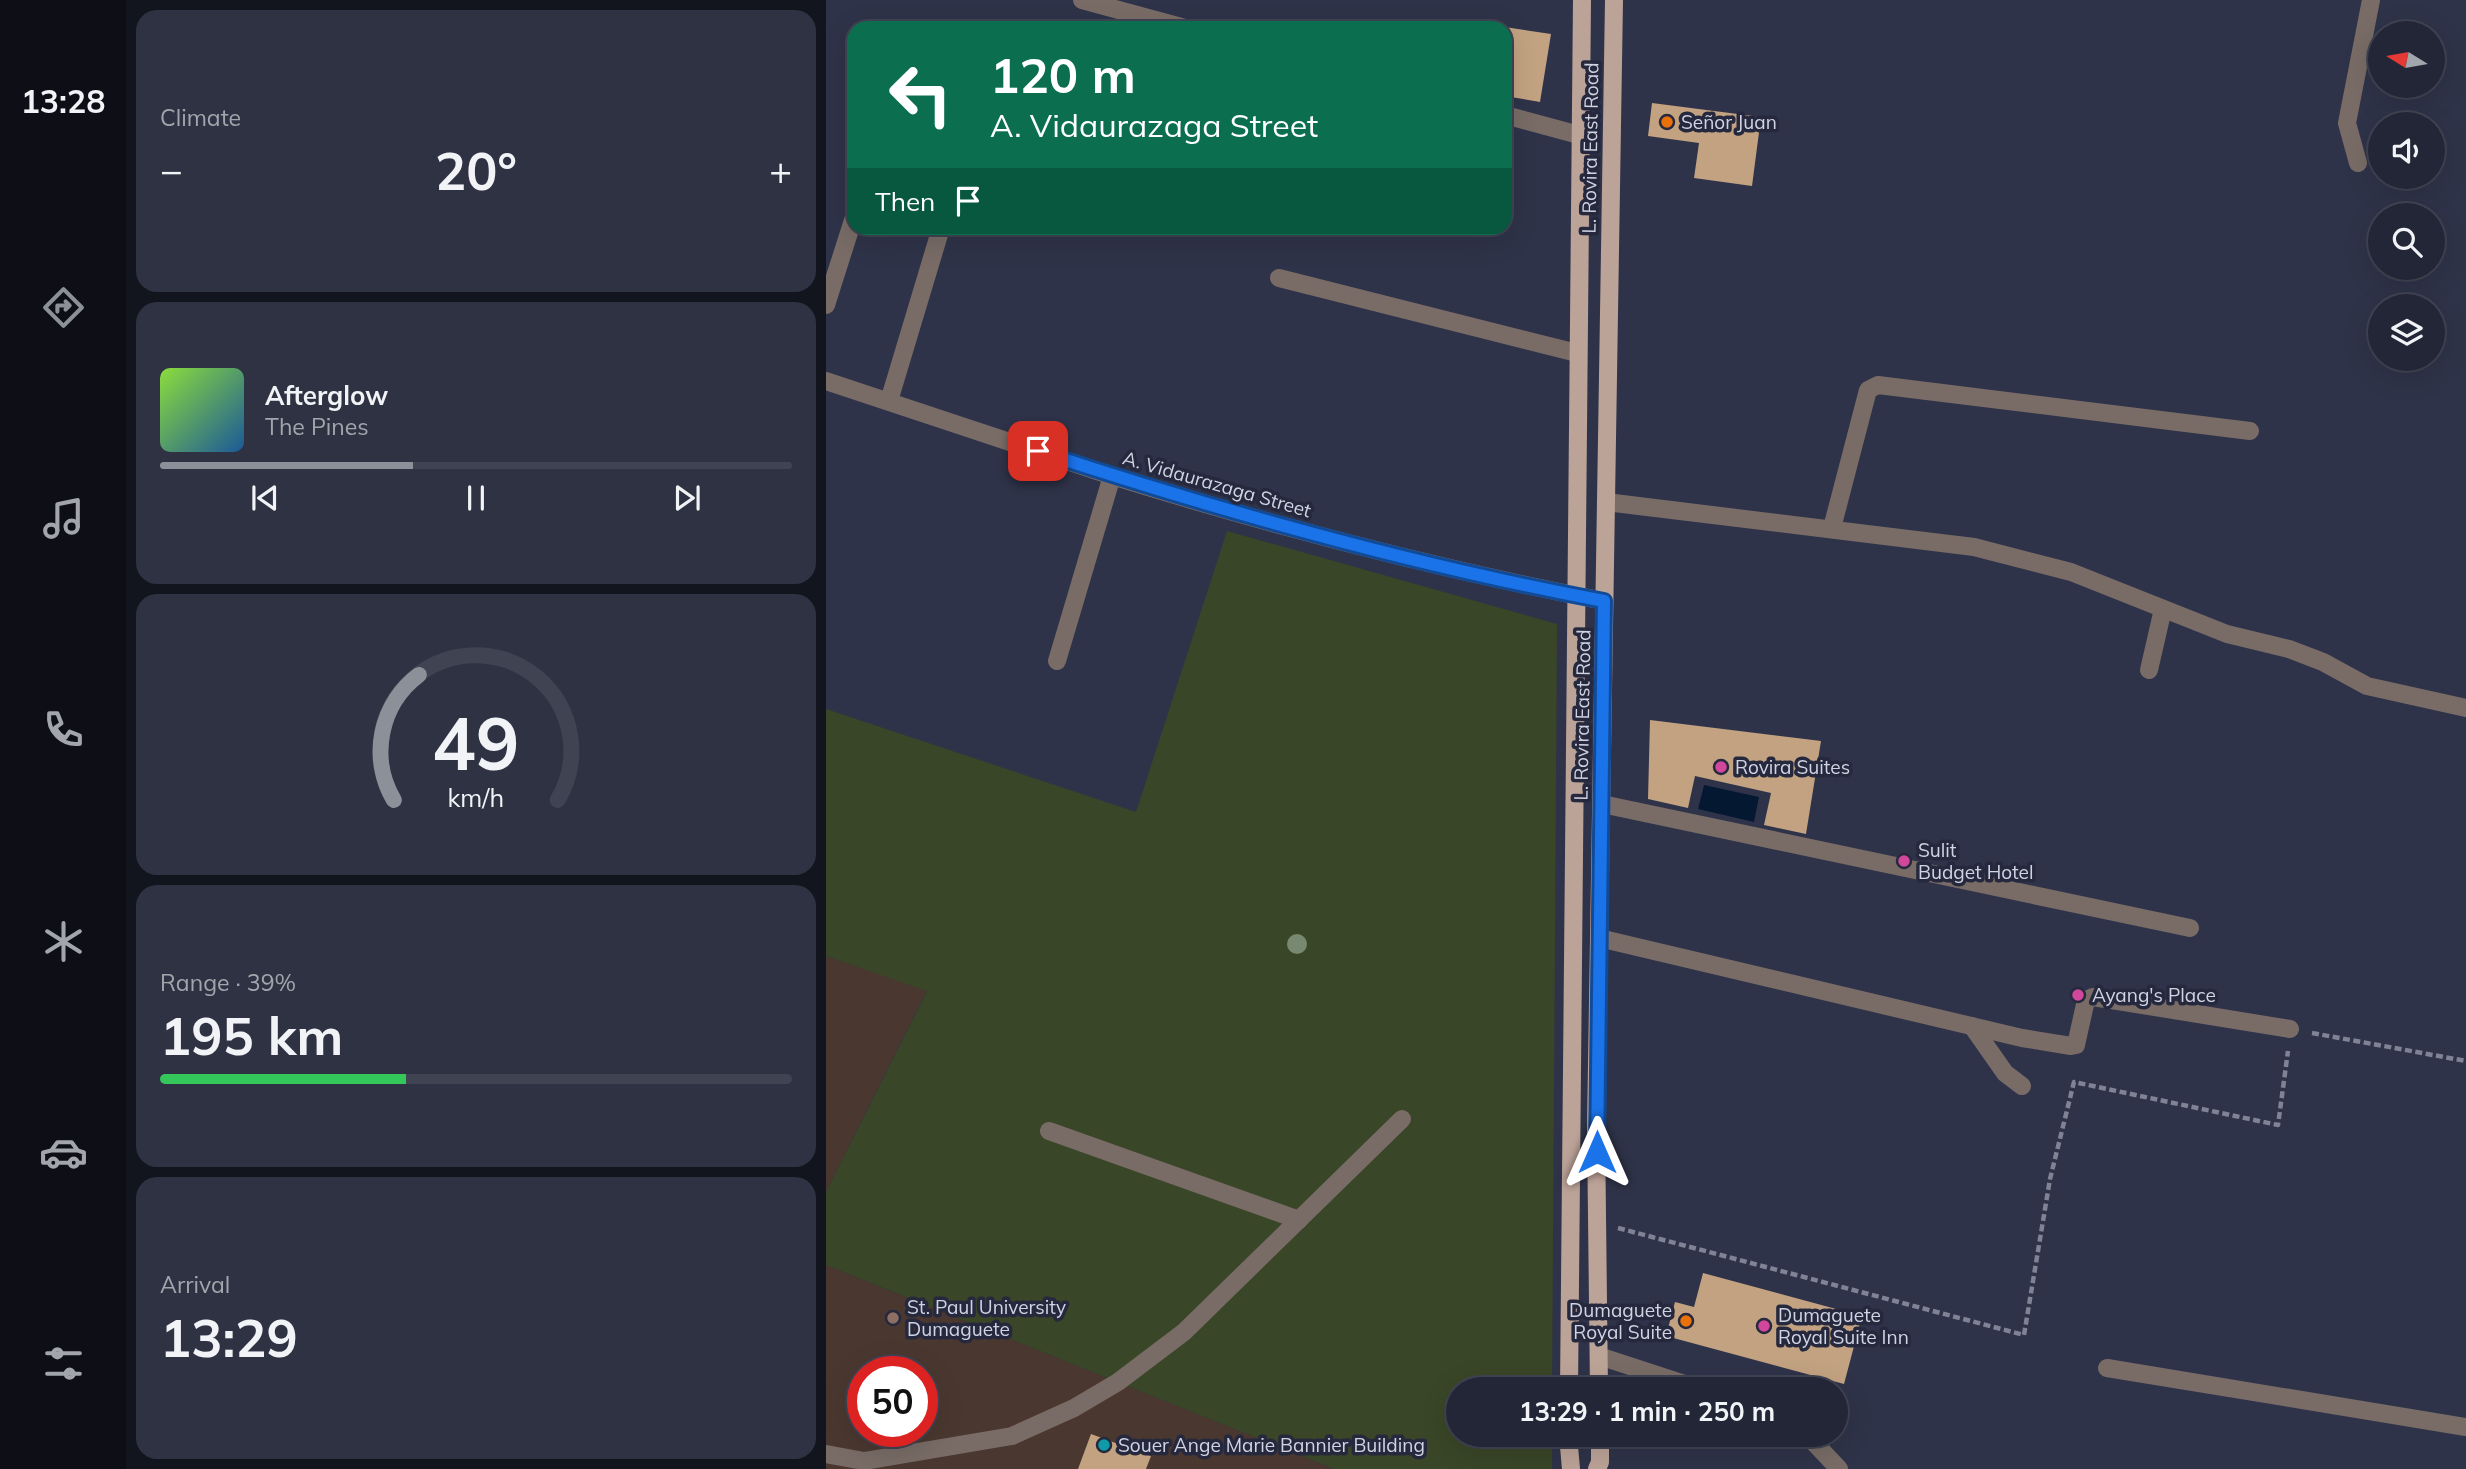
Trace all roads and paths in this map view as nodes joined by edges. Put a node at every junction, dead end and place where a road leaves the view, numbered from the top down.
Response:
1 (1082, 0) edge
2 (1582, 0) edge
3 (1614, 0) edge
4 (2371, 0) edge
5 (1159, 21) edge
6 (1512, 117) edge
7 (1579, 135) junction
8 (2358, 163) dead end
9 (1581, 229) junction
10 (1610, 231) junction
11 (848, 235) edge
12 (939, 235) edge
13 (1279, 278) dead end
14 (826, 305) edge
15 (1577, 353) junction
16 (826, 381) edge
17 (888, 401) junction
18 (2250, 431) dead end
19 (1112, 476) junction
20 (1606, 502) junction
21 (1832, 528) junction
22 (1577, 596) junction
23 (1604, 601) junction
24 (2163, 609) junction
25 (1057, 662) dead end
26 (2150, 670) dead end
27 (2466, 708) edge
28 (1602, 804) junction
29 (2190, 929) dead end
30 (1599, 938) junction
31 (1972, 1026) junction
32 (2290, 1029) junction
33 (2466, 1061) edge
34 (2022, 1086) dead end
35 (1402, 1119) dead end
36 (1049, 1131) dead end
37 (1299, 1220) junction
38 (1598, 1223) junction
39 (1599, 1356) junction
40 (2106, 1368) dead end
41 (1569, 1377) edge
42 (1600, 1377) edge
43 (1663, 1377) edge
44 (2466, 1426) edge
45 (1570, 1447) edge
46 (1600, 1447) edge
47 (1818, 1447) edge
48 (826, 1454) edge
49 (1571, 1469) edge
50 (1597, 1469) edge
51 (1839, 1469) edge

1 - 5 street
2 - 7 main road, L. Rovira East Road
3 - 10 main road, L. Rovira East Road
4 - 8 street
6 - 7 street
7 - 9 main road, L. Rovira East Road
9 - 10 main road
9 - 15 main road, L. Rovira East Road
10 - 20 main road, L. Rovira East Road
11 - 14 street
12 - 17 street
13 - 15 street
15 - 22 main road, L. Rovira East Road
16 - 17 street, A. Vidaurazaga Street
17 - 19 street, A. Vidaurazaga Street
18 - 21 street
19 - 22 street, A. Vidaurazaga Street
19 - 25 street
20 - 21 street
20 - 23 main road, L. Rovira East Road
21 - 24 street
22 - 23 street, A. Vidaurazaga Street
22 - 41 main road, L. Rovira East Road
23 - 28 main road, L. Rovira East Road
24 - 26 street
24 - 27 street
28 - 29 street
28 - 30 main road, L. Rovira East Road
30 - 31 street
30 - 38 main road, L. Rovira East Road
31 - 32 street
31 - 34 street
32 - 33 path
32 - 38 path
35 - 37 street
36 - 37 street
37 - 48 street
38 - 39 main road, L. Rovira East Road
39 - 42 main road, L. Rovira East Road
39 - 43 street
40 - 44 street
45 - 49 main road
46 - 50 main road
47 - 51 street

